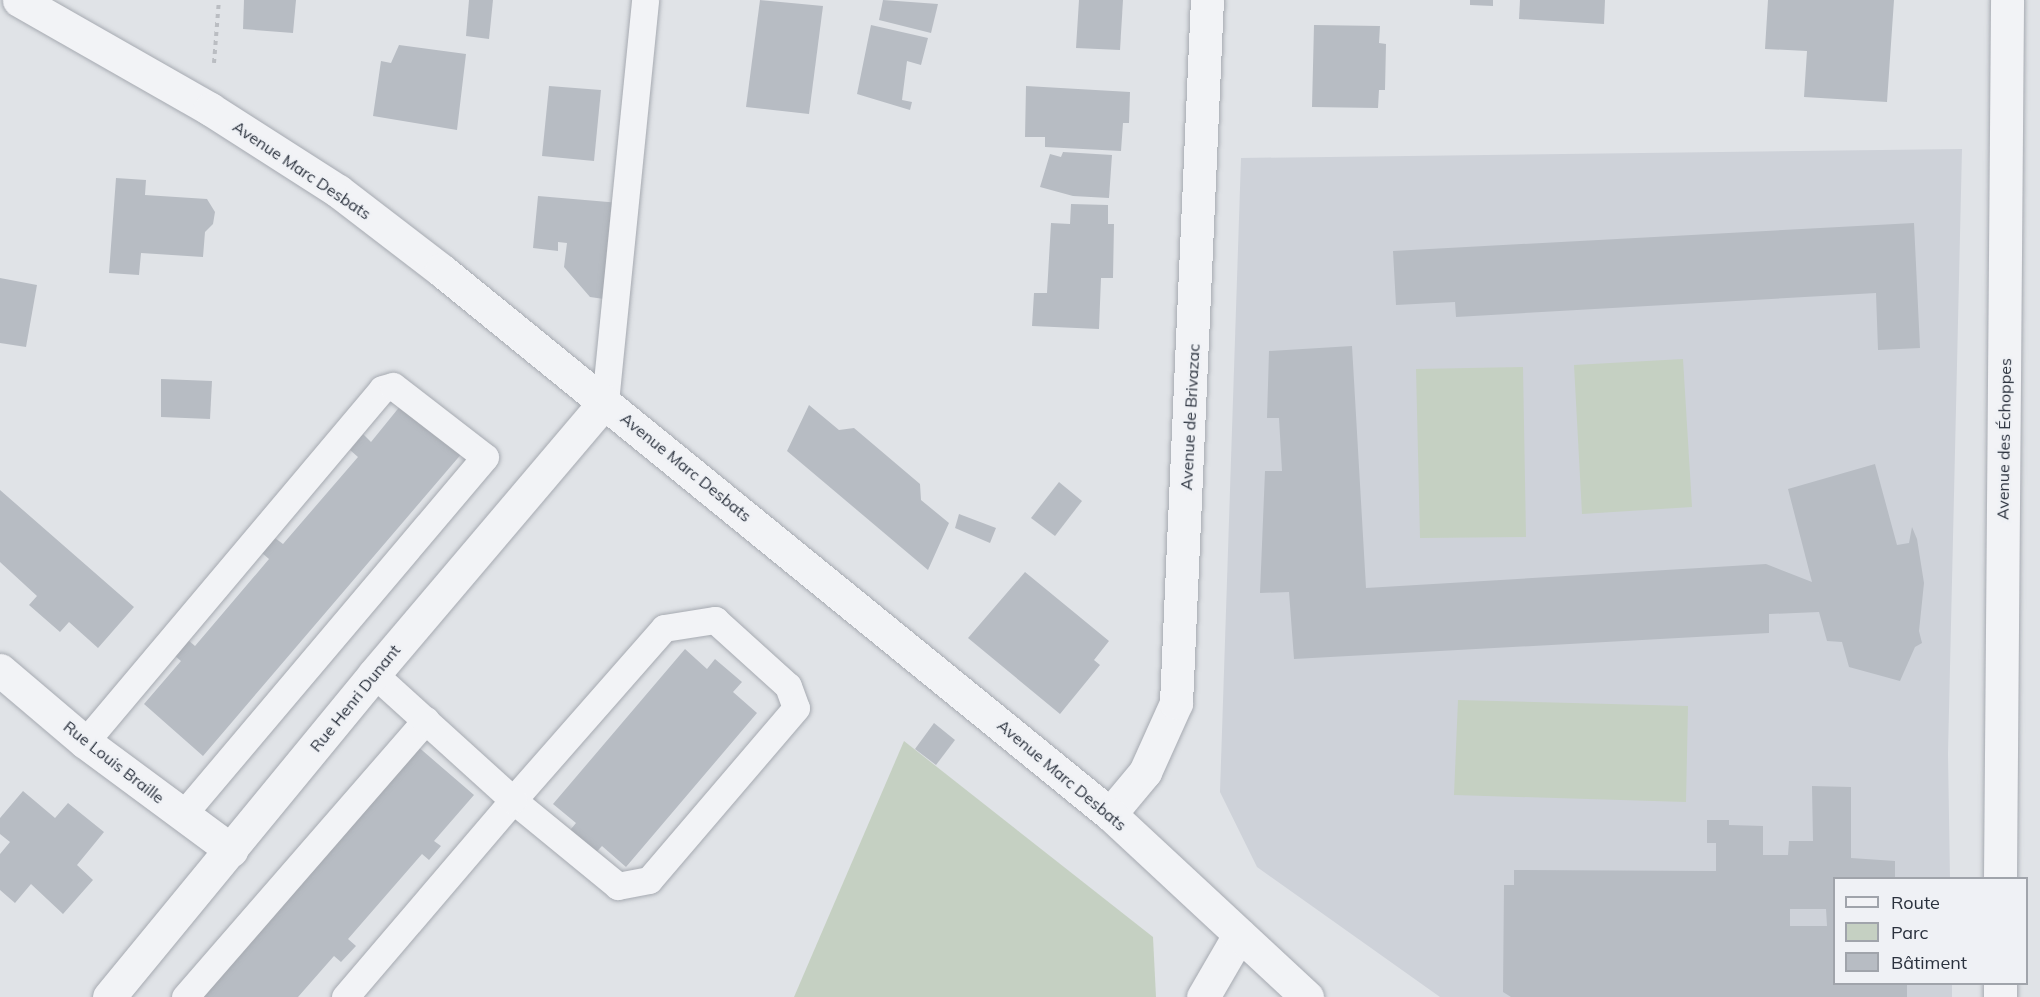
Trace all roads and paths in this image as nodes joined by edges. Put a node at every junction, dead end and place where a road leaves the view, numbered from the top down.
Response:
1 (19, 0) edge
2 (219, 0) edge
3 (645, 0) edge
4 (1207, 0) edge
5 (2007, 0) edge
6 (210, 109) junction
7 (605, 402) junction
8 (0, 670) edge
9 (374, 674) junction
10 (426, 720) junction
11 (85, 742) junction
12 (513, 800) junction
13 (183, 814) junction
14 (1110, 814) junction
15 (231, 850) junction
16 (2000, 877) edge
17 (1239, 935) junction
18 (109, 997) edge
19 (185, 997) edge
20 (345, 997) edge
21 (1203, 997) edge
22 (1306, 997) edge

1 - 6 street, Avenue Marc Desbats
2 - 6 path
3 - 7 lane
4 - 14 street, Avenue de Brivazac
5 - 16 street, Avenue des Échoppes
6 - 7 street, Avenue Marc Desbats
7 - 9 street, Rue Henri Dunant
7 - 14 street, Avenue Marc Desbats
8 - 11 street, Rue Louis Braille
9 - 10 lane
9 - 15 street, Rue Henri Dunant
10 - 12 lane
10 - 19 lane
11 - 13 street, Rue Louis Braille
11 - 13 lane
12 - 12 lane
12 - 20 lane
13 - 15 street, Rue Louis Braille
14 - 17 street, Avenue Marc Desbats
15 - 18 street, Rue Henri Dunant
17 - 21 street
17 - 22 street, Avenue Marc Desbats

